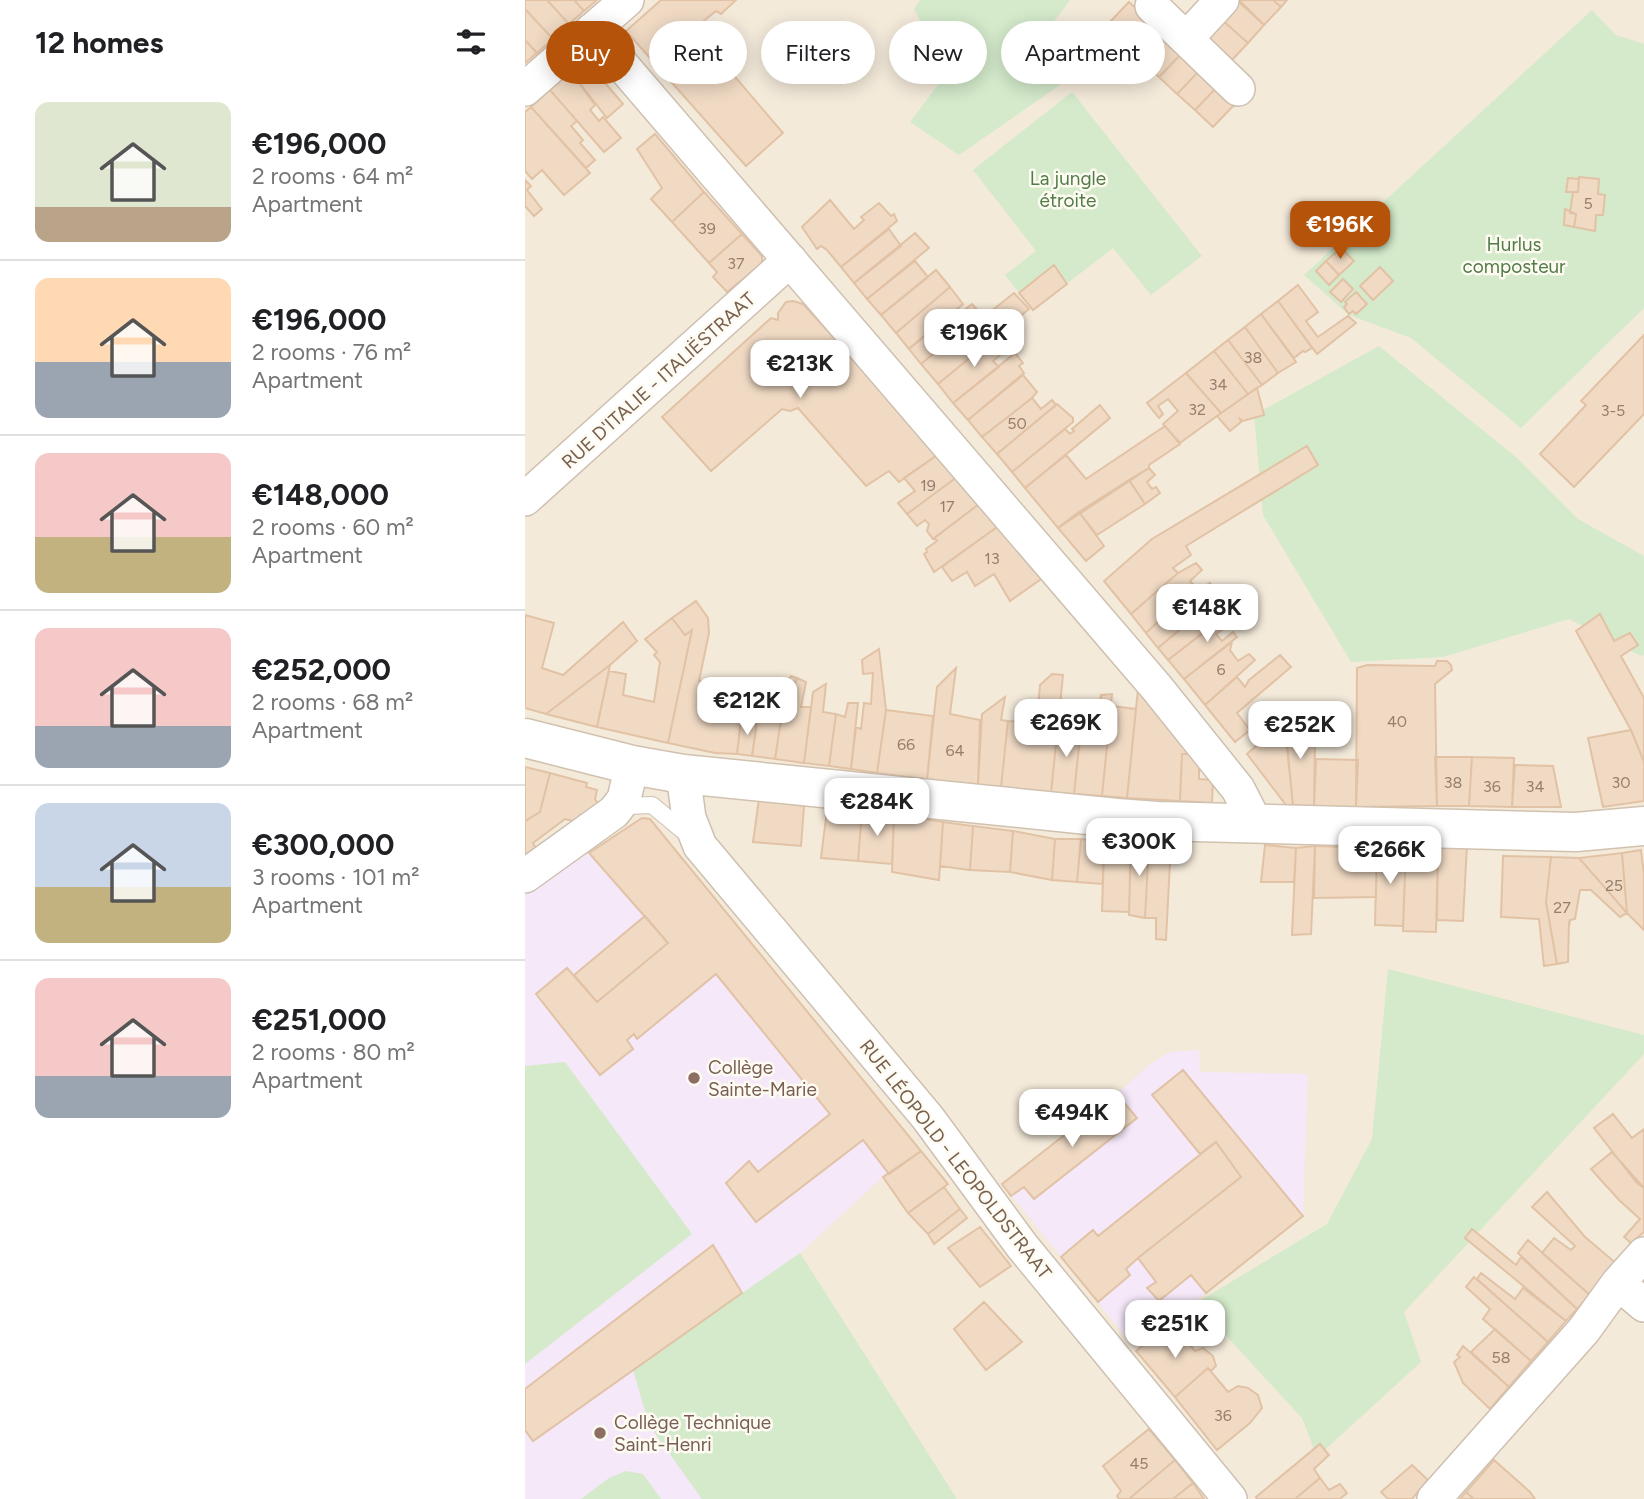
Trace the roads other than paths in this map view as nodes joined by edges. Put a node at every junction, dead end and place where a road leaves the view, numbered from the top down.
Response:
1 (627, 0) edge
2 (1222, 0) edge
3 (1152, 6) dead end
4 (602, 21) edge
5 (1186, 39) junction
6 (546, 71) edge
7 (635, 80) edge
8 (525, 89) edge
9 (1238, 89) dead end
10 (790, 261) junction
11 (525, 499) edge
12 (525, 737) edge
13 (632, 765) junction
14 (683, 774) junction
15 (614, 812) junction
16 (1256, 824) junction
17 (1644, 826) edge
18 (700, 846) junction
19 (525, 876) edge
20 (1644, 1254) edge
21 (1618, 1283) junction
22 (1644, 1305) edge
23 (1230, 1499) edge
24 (1434, 1499) edge

1 - 4 street
2 - 5 street
3 - 5 street
5 - 9 street
6 - 8 street
7 - 10 street
10 - 11 street, RUE D'ITALIE - ITALIËSTRAAT
10 - 16 street
12 - 13 street
13 - 14 street
13 - 15 street
14 - 16 street
14 - 18 street, RUE LÉOPOLD - LEOPOLDSTRAAT
15 - 18 lane
15 - 19 street
16 - 17 street
18 - 23 street, RUE LÉOPOLD - LEOPOLDSTRAAT
20 - 21 street
21 - 22 street
21 - 24 street

